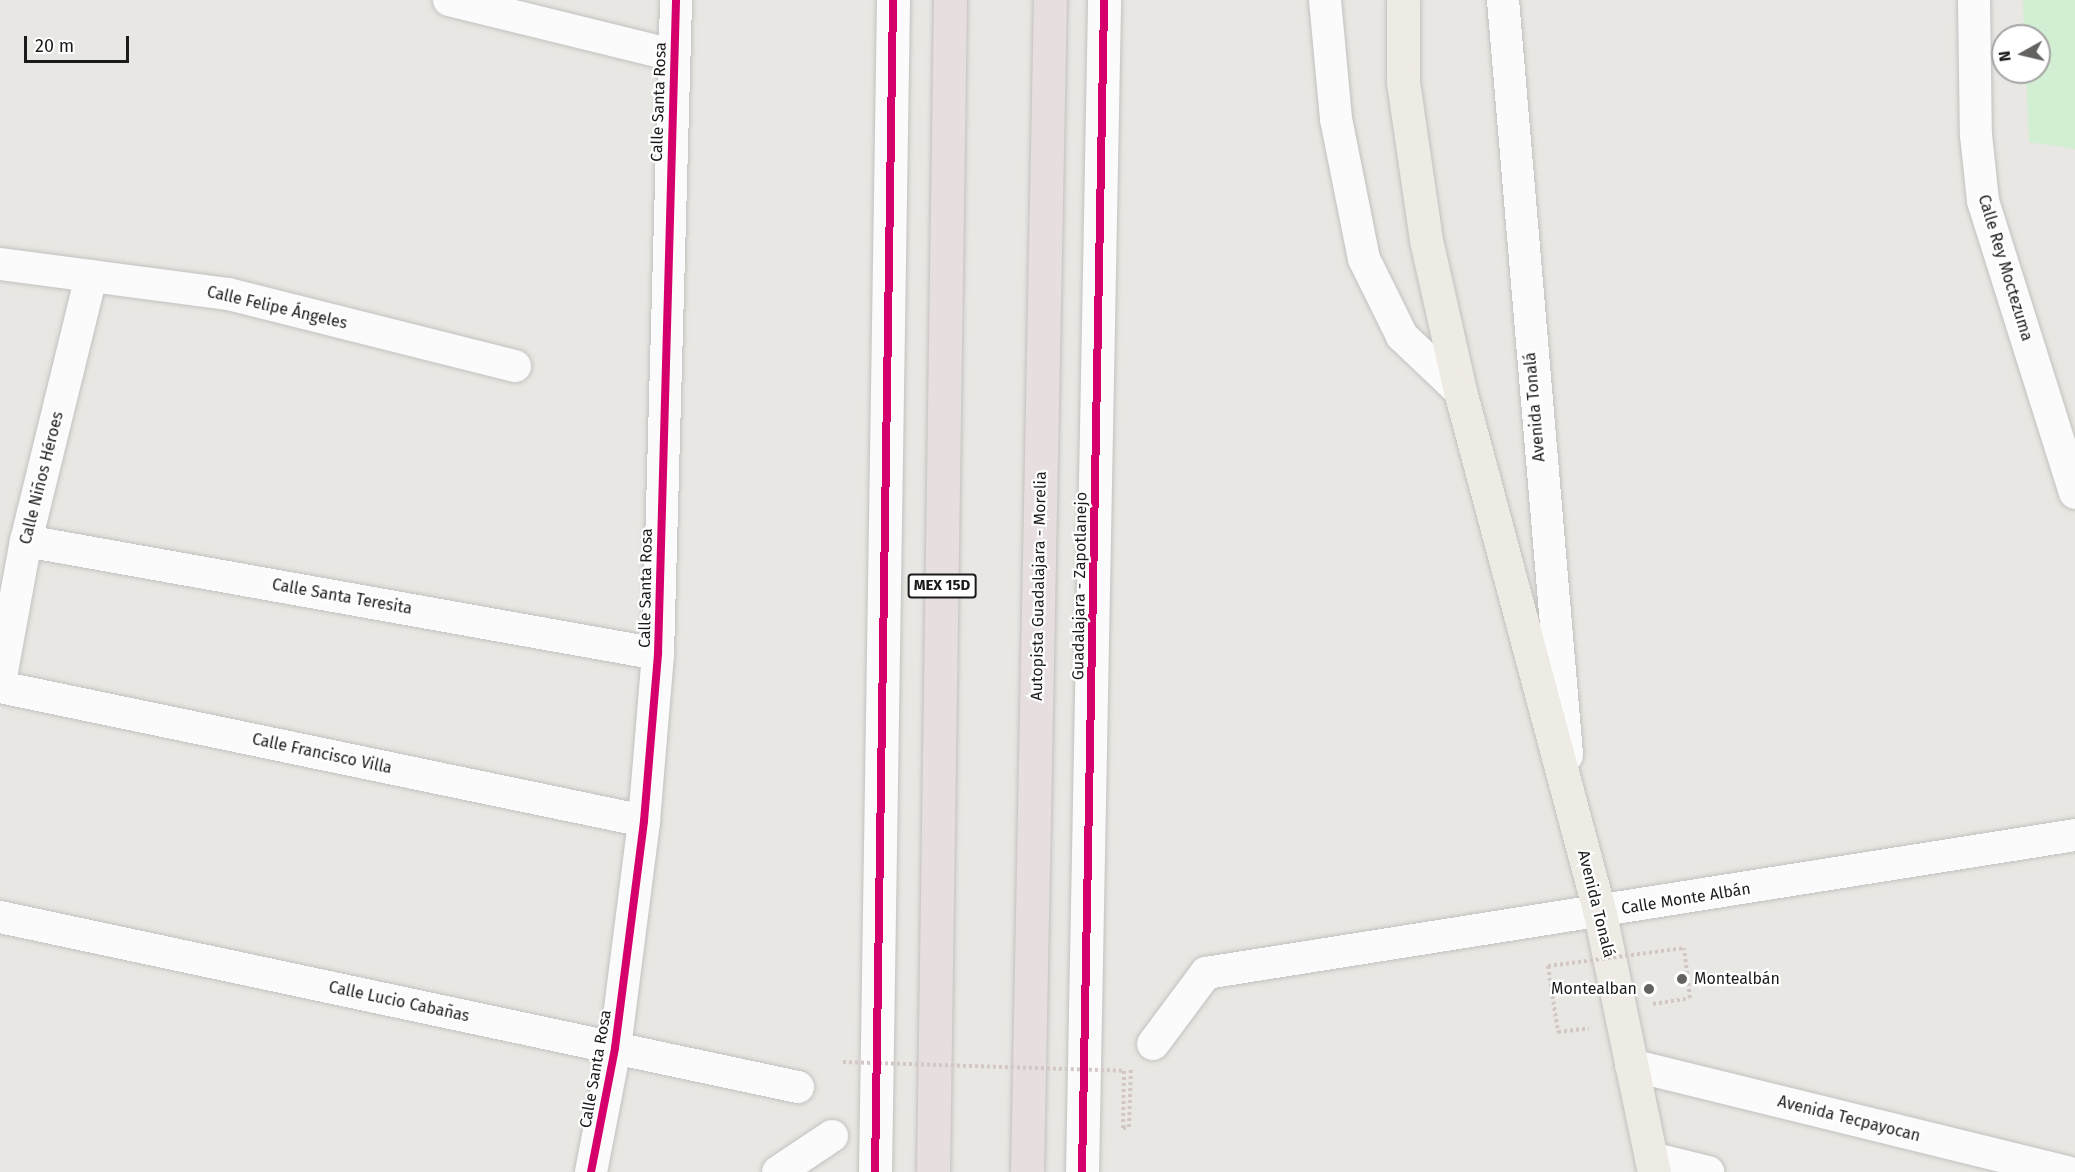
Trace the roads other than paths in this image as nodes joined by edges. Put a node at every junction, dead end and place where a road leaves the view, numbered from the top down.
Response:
1 (449, 0) edge
2 (676, 0) edge
3 (893, 0) edge
4 (950, 0) edge
5 (1050, 0) edge
6 (1104, 0) edge
7 (1325, 0) edge
8 (1402, 0) edge
9 (1503, 0) edge
10 (1974, 0) edge
11 (673, 55) junction
12 (0, 264) edge
13 (91, 276) junction
14 (515, 366) dead end
15 (1460, 391) junction
16 (2075, 493) edge
17 (26, 541) junction
18 (658, 654) junction
19 (0, 682) edge
20 (0, 687) edge
21 (1573, 813) junction
22 (644, 821) junction
23 (2075, 836) edge
24 (1600, 914) junction
25 (0, 917) edge
26 (1153, 1044) road end
27 (615, 1048) junction
28 (1631, 1065) junction
29 (798, 1088) dead end
30 (832, 1136) dead end
31 (1652, 1165) edge
32 (591, 1172) edge
33 (778, 1172) edge
34 (875, 1172) edge
35 (933, 1172) edge
36 (1027, 1172) edge
37 (1083, 1172) edge
38 (1708, 1172) edge
39 (2067, 1172) edge

1 - 11 street
2 - 11 street, Calle Santa Rosa
3 - 34 street
4 - 35 highway, MEX 15D
5 - 36 highway, Autopista Guadalajara - Morelia
6 - 37 street, Guadalajara - Zapotlanejo
7 - 15 street
8 - 15 main road, Avenida Tonalá
9 - 21 street, Avenida Tonalá
10 - 16 street, Calle Rey Moctezuma
11 - 18 street, Calle Santa Rosa
12 - 13 street, Calle Felipe Ángeles
13 - 14 street, Calle Felipe Ángeles
13 - 17 street, Calle Niños Héroes
15 - 21 main road, Avenida Tonalá
17 - 18 street, Calle Santa Teresita
17 - 19 street, Calle Niños Héroes
18 - 22 street, Calle Santa Rosa
20 - 22 street, Calle Francisco Villa
21 - 24 main road, Avenida Tonalá
22 - 27 street, Calle Santa Rosa
23 - 24 street, Calle Monte Albán
24 - 26 street, Calle Monte Albán
24 - 28 main road, Avenida Tonalá
25 - 27 street, Calle Lucio Cabañas
27 - 29 street, Calle Lucio Cabañas
27 - 32 street, Calle Santa Rosa
28 - 31 main road, Avenida Tonalá
28 - 39 street, Avenida Tecpayocan
30 - 33 street
31 - 38 street

